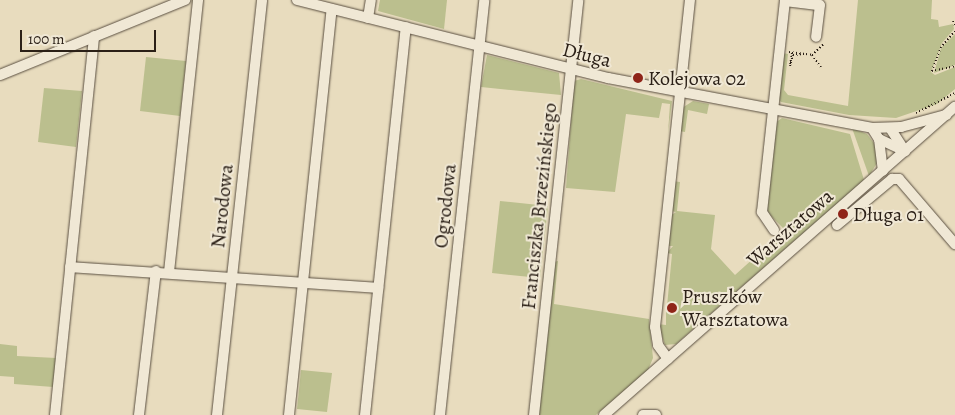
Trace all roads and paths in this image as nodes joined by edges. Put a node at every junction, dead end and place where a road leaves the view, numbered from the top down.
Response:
1 (184, 0) edge
2 (198, 0) edge
3 (262, 0) edge
4 (297, 0) edge
5 (371, 0) edge
6 (484, 0) edge
7 (578, 0) edge
8 (690, 0) edge
9 (785, 0) edge
10 (820, 2) edge
11 (332, 9) junction
12 (368, 18) junction
13 (953, 21) dead end
14 (955, 26) edge
15 (406, 27) junction
16 (955, 31) edge
17 (94, 36) junction
18 (820, 41) joint
19 (479, 46) junction
20 (788, 52) dead end
21 (792, 53) junction
22 (804, 54) junction
23 (812, 55) junction
24 (955, 66) edge
25 (571, 69) junction
26 (822, 69) dead end
27 (0, 75) edge
28 (680, 92) junction
29 (955, 93) edge
30 (951, 103) edge
31 (772, 109) junction
32 (946, 115) junction
33 (911, 116) dead end
34 (872, 128) junction
35 (890, 128) junction
36 (879, 139) junction
37 (904, 151) junction
38 (882, 171) junction
39 (838, 225) dead end
40 (774, 230) dead end
41 (955, 244) edge
42 (70, 267) junction
43 (156, 271) junction
44 (169, 272) junction
45 (232, 276) junction
46 (303, 282) junction
47 (378, 288) junction
48 (668, 359) junction
49 (55, 415) edge
50 (140, 415) edge
51 (217, 415) edge
52 (290, 415) edge
53 (365, 415) edge
54 (440, 415) edge
55 (534, 415) edge
56 (604, 415) edge
57 (643, 415) edge
58 (656, 415) edge

1 - 17 street
2 - 44 street
3 - 45 street, Narodowa
4 - 11 street, Długa
5 - 12 street
6 - 19 street, Ogrodowa
7 - 25 street, Franciszka Brzezińskiego
8 - 28 street
9 - 10 street
9 - 31 street
10 - 18 street
11 - 12 street, Długa
11 - 46 street
12 - 15 street, Długa
13 - 14 path
15 - 19 street, Długa
15 - 47 street
16 - 24 path
17 - 27 street
17 - 42 street
18 - 23 path
19 - 25 street, Długa
19 - 54 street, Ogrodowa
20 - 21 path
21 - 22 path
21 - 22 path
22 - 23 path
23 - 26 path
25 - 28 street, Długa
25 - 55 street, Franciszka Brzezińskiego
28 - 31 street, Długa
28 - 48 street
29 - 30 path
30 - 32 street, Warsztatowa
30 - 33 path
31 - 34 street, Długa
31 - 40 street
32 - 35 street, Długa
32 - 37 street, Warsztatowa
34 - 35 street, Długa
34 - 36 street
35 - 37 street
36 - 37 street
36 - 38 street
37 - 38 street, Warsztatowa
38 - 48 street, Warsztatowa
39 - 41 street
42 - 43 street
42 - 49 street
43 - 44 street
43 - 50 street
44 - 45 street
45 - 46 street
45 - 51 street, Narodowa
46 - 47 street
46 - 52 street
47 - 53 street
48 - 56 street, Warsztatowa
57 - 58 street

